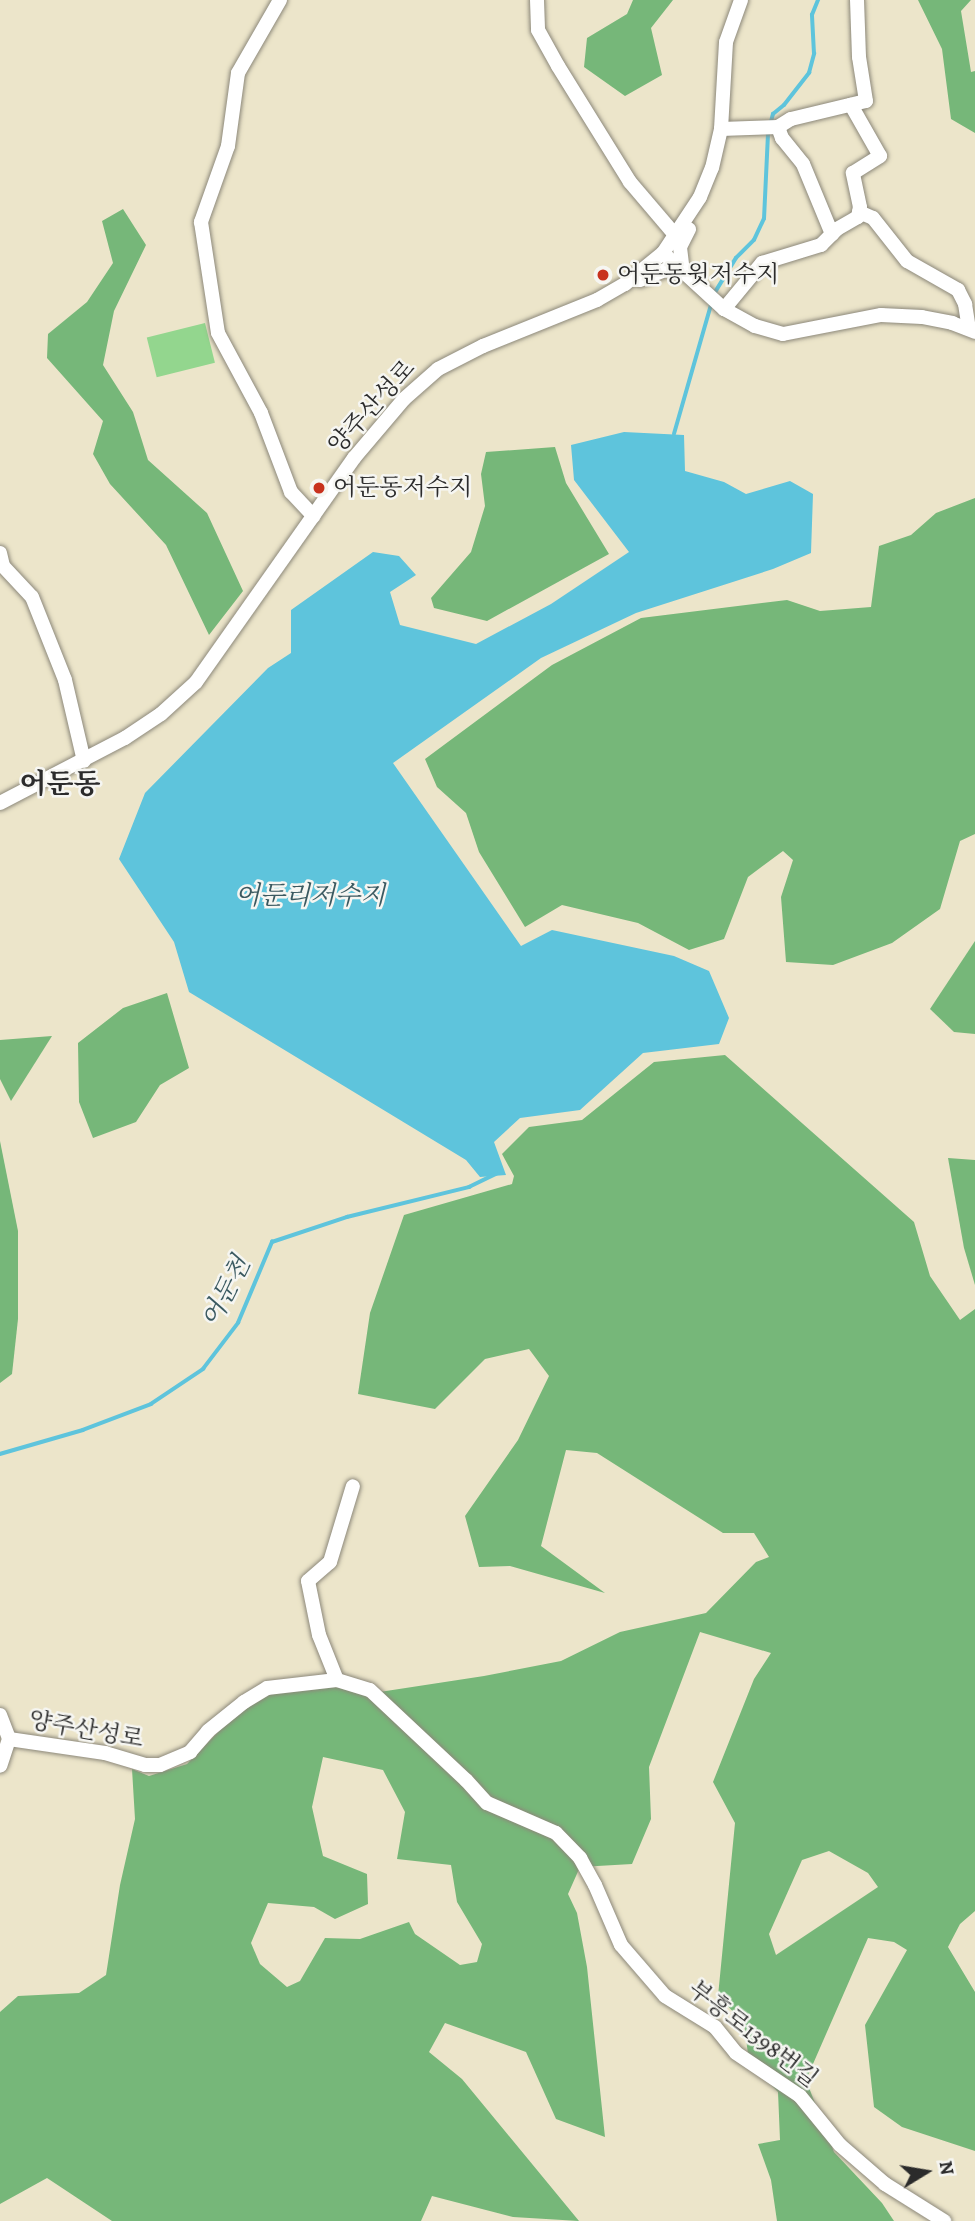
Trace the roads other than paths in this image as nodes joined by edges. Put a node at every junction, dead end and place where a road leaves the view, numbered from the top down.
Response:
1 (280, 0) edge
2 (537, 0) edge
3 (741, 0) edge
4 (857, 0) edge
5 (851, 105) junction
6 (772, 127) junction
7 (721, 129) junction
8 (699, 197) junction
9 (859, 212) junction
10 (832, 234) junction
11 (676, 236) junction
12 (663, 253) junction
13 (683, 272) junction
14 (608, 293) junction
15 (722, 307) junction
16 (972, 330) edge
17 (313, 516) junction
18 (0, 554) edge
19 (84, 761) junction
20 (0, 803) edge
21 (353, 1486) dead end
22 (337, 1680) junction
23 (0, 1715) edge
24 (9, 1739) junction
25 (0, 1766) edge
26 (595, 1885) joint
27 (944, 2221) edge

1 - 17 street
2 - 11 street
3 - 7 street, 양주산성로
4 - 5 street
5 - 6 street
5 - 9 street
6 - 7 street
6 - 10 street
7 - 8 street, 양주산성로
8 - 11 street, 양주산성로
8 - 13 street
9 - 10 street
9 - 16 street
10 - 15 street
11 - 12 street, 양주산성로
12 - 13 street
12 - 14 street, 양주산성로
13 - 14 street
13 - 15 street
14 - 17 street, 양주산성로
15 - 16 street
17 - 19 street, 양주산성로
18 - 19 street
19 - 20 street, 양주산성로
21 - 22 street
22 - 24 street, 양주산성로
22 - 26 street, 양주산성로
23 - 24 street, 양주산성로
24 - 25 street, 양주산성로
26 - 27 street, 부흥로1398번길

